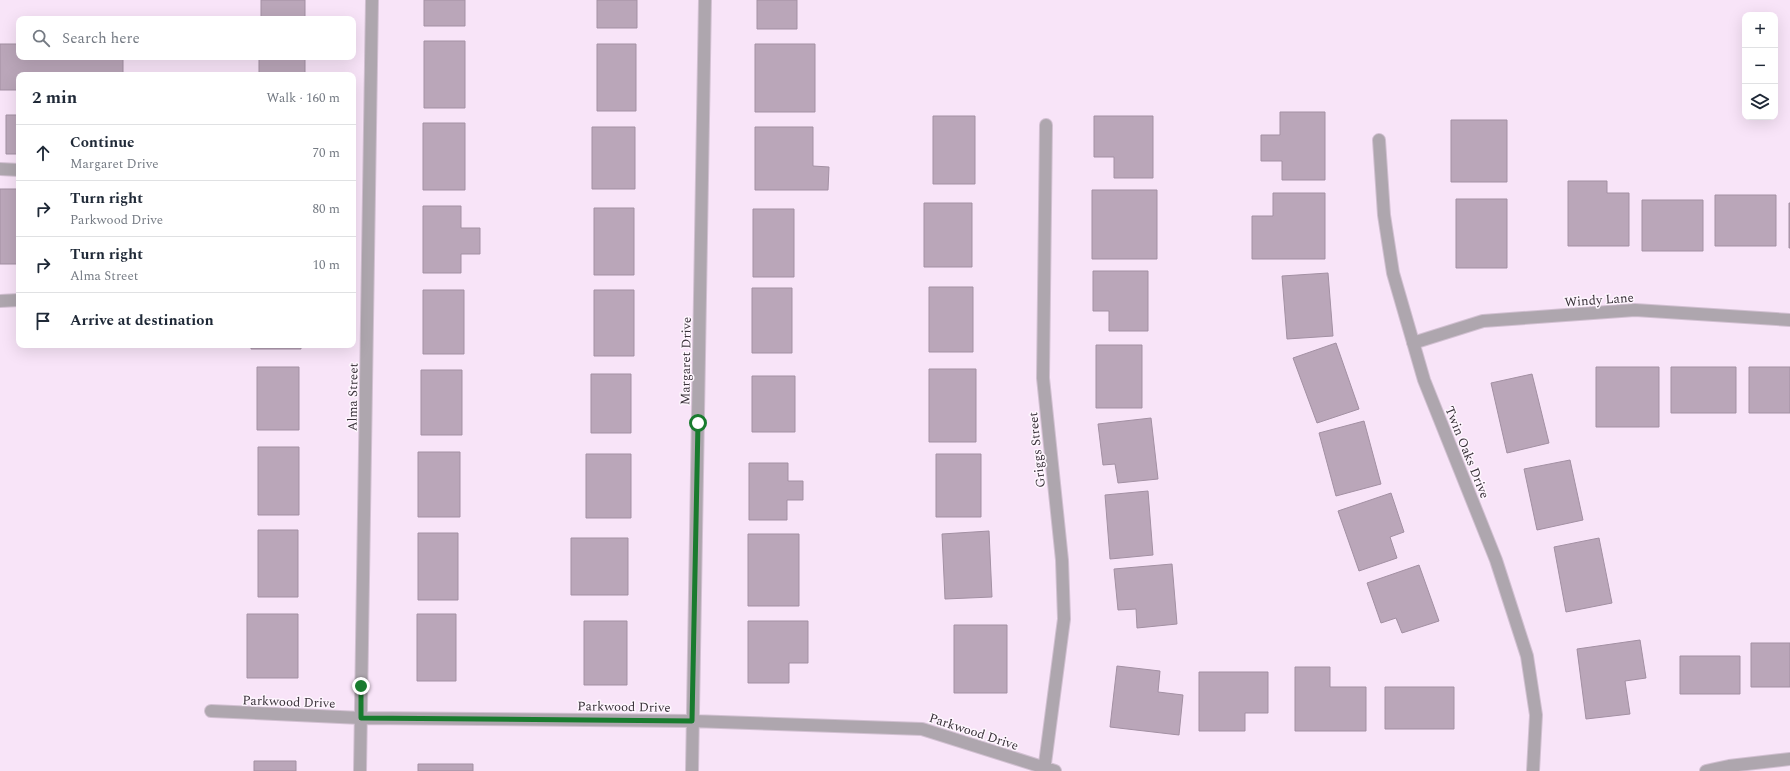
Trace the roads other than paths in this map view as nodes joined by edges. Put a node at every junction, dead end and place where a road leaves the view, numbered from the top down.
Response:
1 (372, 0) edge
2 (705, 0) edge
3 (1046, 125) dead end
4 (1379, 140) dead end
5 (0, 170) edge
6 (16, 170) edge
7 (16, 300) edge
8 (0, 301) edge
9 (1790, 320) edge
10 (1413, 343) junction
11 (211, 712) dead end
12 (361, 718) junction
13 (692, 721) junction
14 (1790, 759) edge
15 (1048, 770) edge
16 (360, 771) edge
17 (692, 771) edge
18 (1533, 771) edge
19 (1706, 771) edge

1 - 12 street, Alma Street
2 - 13 street, Margaret Drive
3 - 15 street, Griggs Street
4 - 10 street, Twin Oaks Drive
5 - 6 street
7 - 8 street
9 - 10 street, Windy Lane
10 - 18 street, Twin Oaks Drive
11 - 12 street, Parkwood Drive
12 - 13 street, Parkwood Drive
12 - 16 street, Alma Street
13 - 15 street, Parkwood Drive
13 - 17 street, Margaret Drive
14 - 19 street

